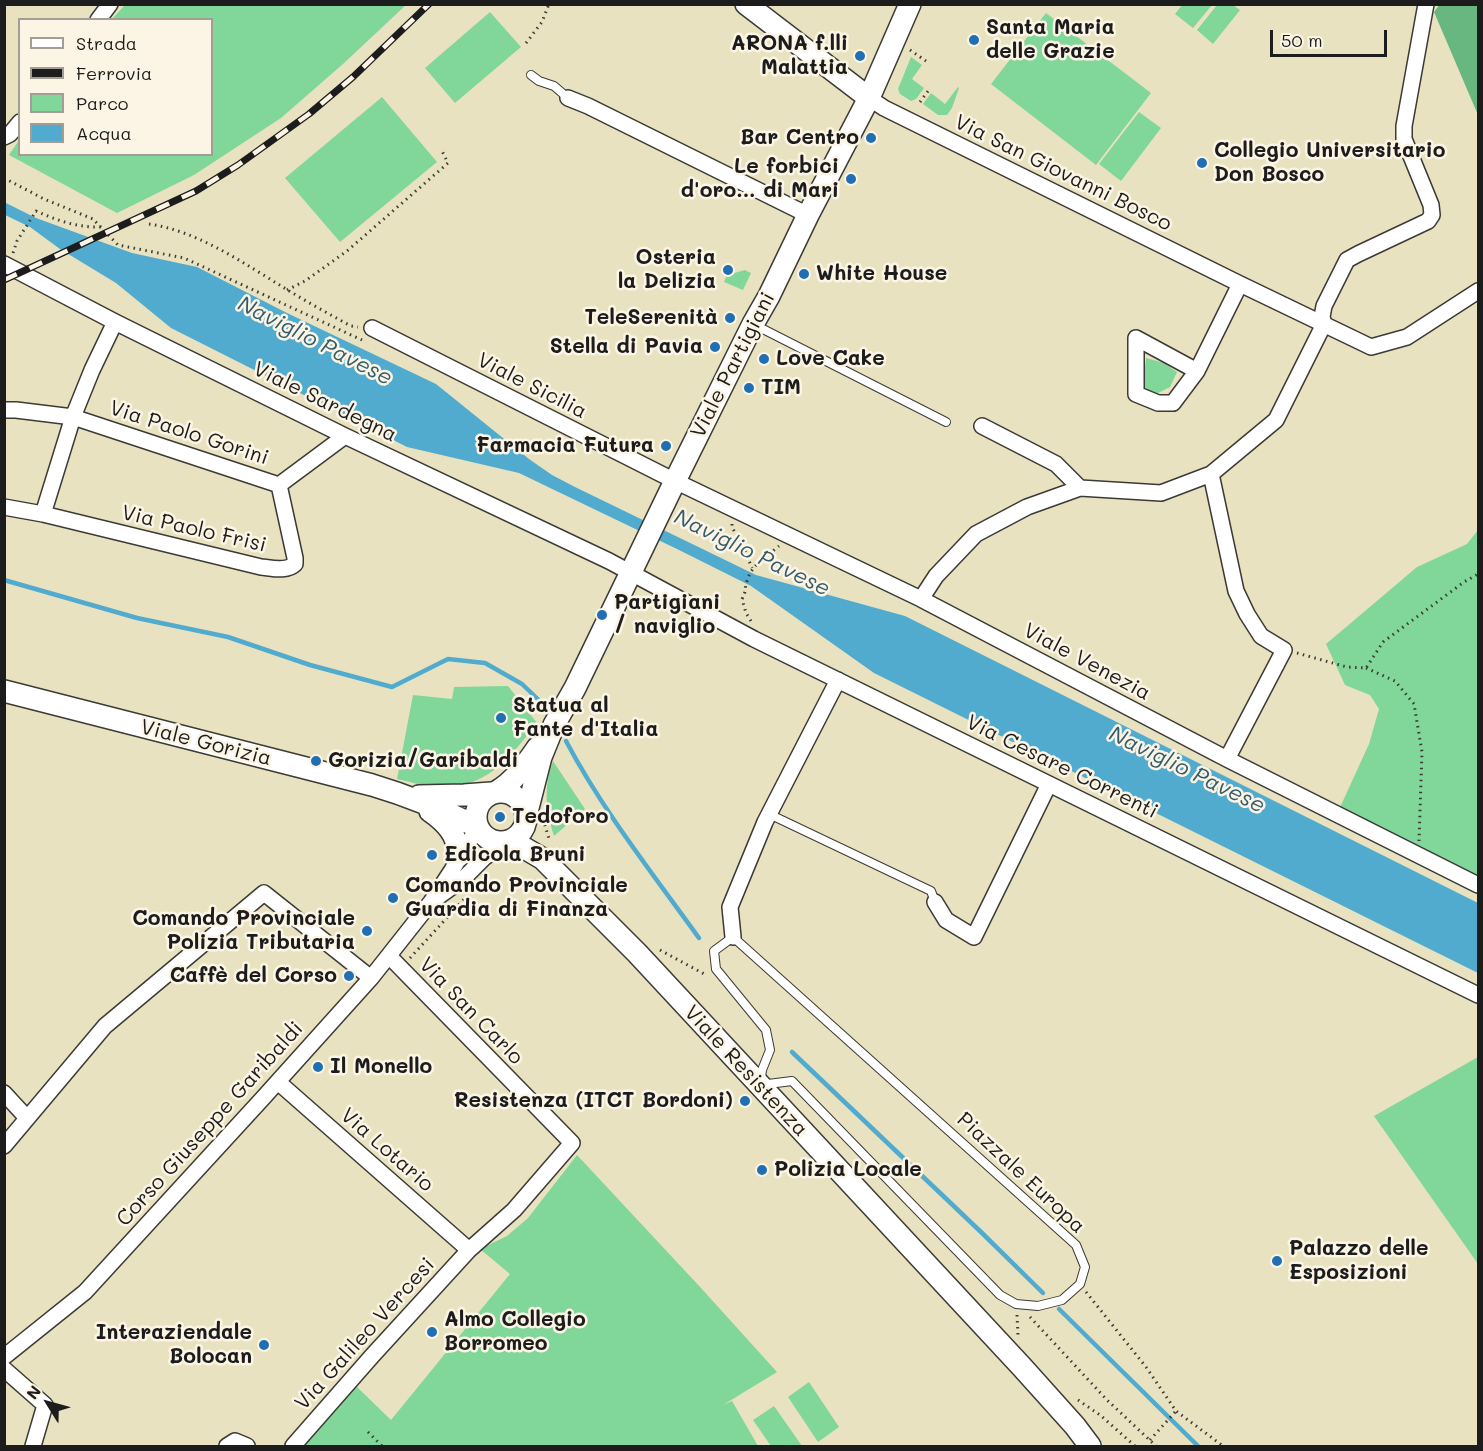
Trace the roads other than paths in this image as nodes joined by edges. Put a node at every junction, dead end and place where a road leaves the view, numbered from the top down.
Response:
1 (110, 4) edge
2 (746, 4) edge
3 (910, 4) edge
4 (1426, 4) edge
5 (100, 18) edge
6 (531, 75) dead end
7 (568, 98) joint
8 (869, 98) junction
9 (18, 124) edge
10 (4, 137) edge
11 (808, 215) junction
12 (6, 265) edge
13 (1240, 284) junction
14 (1479, 291) edge
15 (115, 322) junction
16 (753, 324) junction
17 (1324, 324) junction
18 (370, 335) road end
19 (1197, 371) junction
20 (4, 410) edge
21 (72, 417) junction
22 (946, 422) dead end
23 (982, 426) dead end
24 (345, 436) junction
25 (1211, 474) junction
26 (279, 485) junction
27 (672, 487) junction
28 (1080, 488) junction
29 (4, 507) edge
30 (44, 514) junction
31 (630, 573) junction
32 (921, 599) junction
33 (837, 680) junction
34 (4, 691) edge
35 (554, 725) junction
36 (1227, 759) junction
37 (1049, 784) junction
38 (494, 792) junction
39 (407, 796) junction
40 (527, 814) junction
41 (769, 814) junction
42 (478, 827) junction
43 (508, 841) junction
44 (459, 856) junction
45 (543, 859) junction
46 (1479, 885) edge
47 (430, 902) junction
48 (935, 902) joint
49 (733, 937) junction
50 (389, 956) junction
51 (371, 978) junction
52 (1479, 995) edge
53 (278, 1082) junction
54 (760, 1085) junction
55 (4, 1093) edge
56 (27, 1118) junction
57 (4, 1146) edge
58 (469, 1250) junction
59 (4, 1357) edge
60 (4, 1369) edge
61 (33, 1446) edge
62 (227, 1446) edge
63 (247, 1446) edge
64 (293, 1446) edge
65 (1090, 1446) edge

1 - 5 street
2 - 8 main road
3 - 8 main road, Viale Partigiani
4 - 17 street
6 - 7 lane
7 - 11 street
8 - 11 main road, Viale Partigiani
8 - 13 street, Via San Giovanni Bosco
9 - 10 street
11 - 16 main road, Viale Partigiani
12 - 15 street, Viale Sardegna
13 - 17 street, Via San Giovanni Bosco
13 - 19 street
14 - 17 street, Via San Giovanni Bosco
15 - 21 street
15 - 24 street, Viale Sardegna
16 - 22 lane
16 - 27 main road, Viale Partigiani
17 - 25 street
18 - 27 street, Viale Sicilia
19 - 19 street
20 - 21 street, Via Paolo Gorini
21 - 26 street, Via Paolo Gorini
21 - 30 street
23 - 28 street
24 - 26 street, Via Paolo Gorini
24 - 31 street, Viale Sardegna
25 - 28 street
25 - 36 street
26 - 30 street, Via Paolo Frisi
27 - 31 main road, Viale Partigiani
27 - 32 street, Viale Venezia
28 - 32 street
29 - 30 street, Via Paolo Frisi
31 - 33 street, Via Cesare Correnti
31 - 35 main road, Viale Partigiani
32 - 36 street, Viale Venezia
33 - 37 street, Via Cesare Correnti
33 - 41 street
34 - 39 main road, Viale Gorizia
35 - 38 main road, Viale Partigiani
35 - 40 main road, Viale Partigiani
36 - 46 street, Viale Venezia
37 - 48 street
37 - 52 street, Via Cesare Correnti
38 - 39 main road, Viale Gorizia
38 - 40 main road
38 - 42 main road
39 - 42 main road, Viale Gorizia
39 - 44 main road, Viale Gorizia
40 - 43 main road
40 - 45 main road, Viale Resistenza
41 - 48 lane
41 - 49 street
42 - 43 main road
42 - 44 street, Corso Giuseppe Garibaldi
43 - 45 main road, Viale Resistenza
43 - 47 street, Corso Giuseppe Garibaldi
44 - 47 street, Corso Giuseppe Garibaldi
45 - 54 main road, Viale Resistenza
47 - 50 street, Corso Giuseppe Garibaldi
49 - 54 lane
49 - 54 lane, Piazzale Europa
50 - 51 street, Corso Giuseppe Garibaldi
50 - 58 street, Via San Carlo
51 - 53 street, Corso Giuseppe Garibaldi
51 - 56 street
53 - 58 street, Via Lotario
53 - 59 street, Corso Giuseppe Garibaldi
54 - 65 main road, Viale Resistenza
55 - 56 street
56 - 57 street
58 - 64 street, Via Galileo Vercesi
60 - 61 street
62 - 63 street

